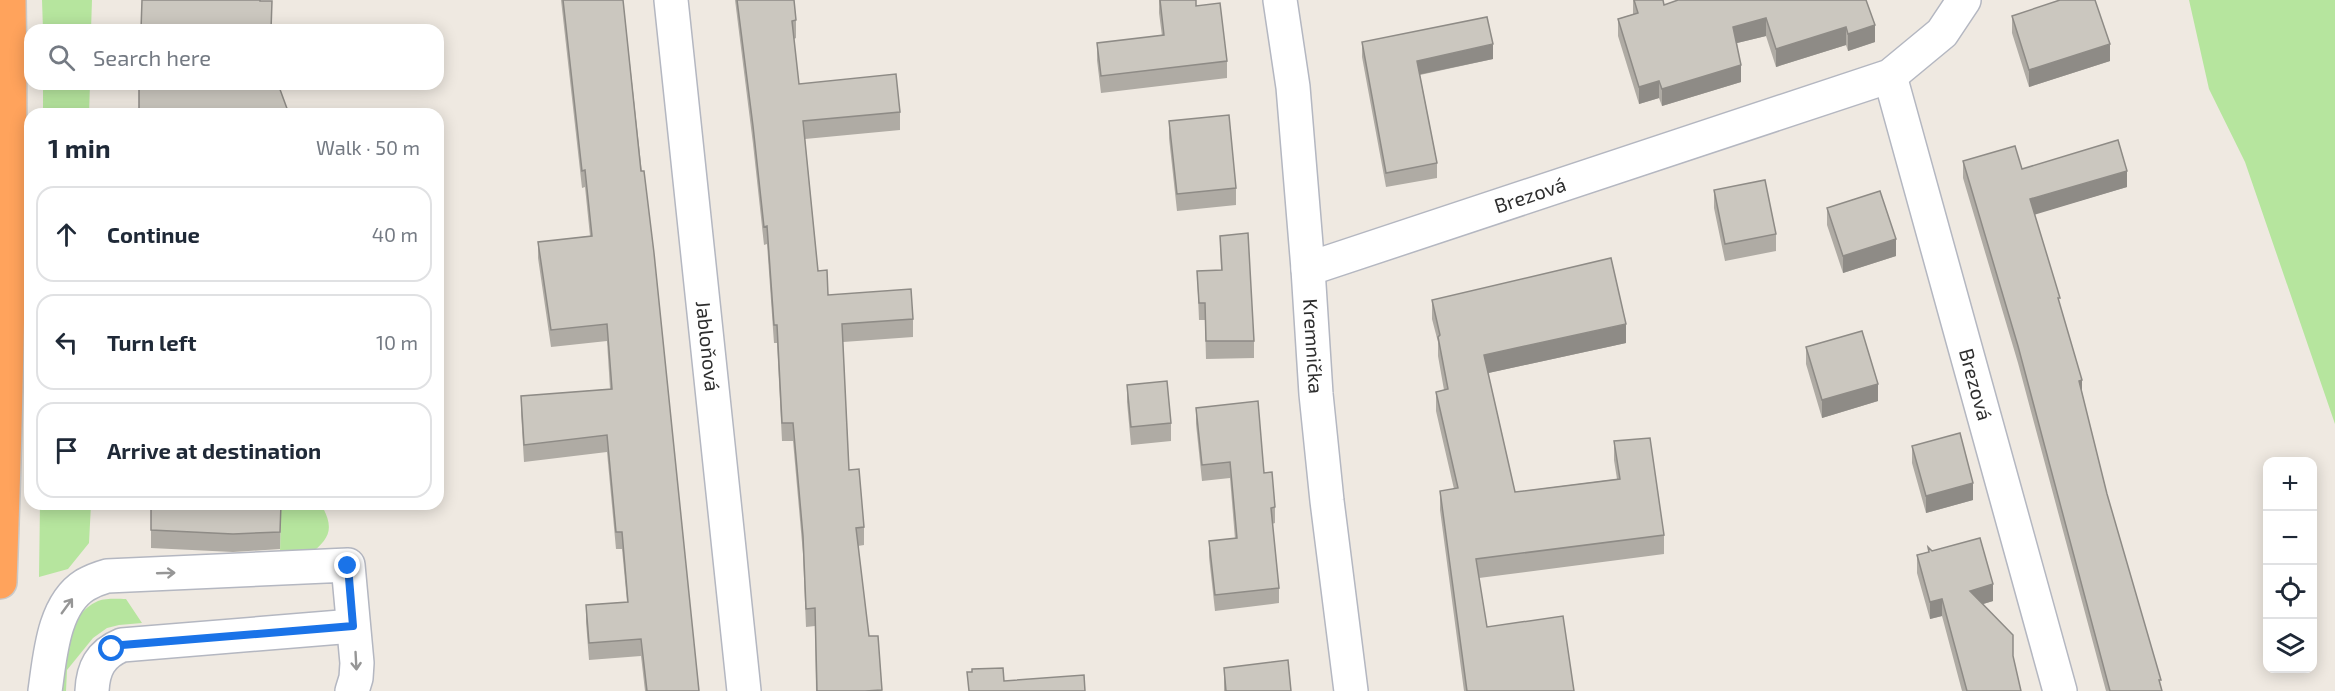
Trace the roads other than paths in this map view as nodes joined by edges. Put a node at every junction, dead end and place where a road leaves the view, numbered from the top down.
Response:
1 (9, 0) edge
2 (671, 0) edge
3 (1280, 0) edge
4 (1964, 0) edge
5 (1890, 76) junction
6 (1308, 269) junction
7 (0, 582) edge
8 (353, 626) junction
9 (92, 684) edge
10 (45, 691) edge
11 (352, 691) edge
12 (744, 691) edge
13 (1351, 691) edge
14 (2060, 691) edge

1 - 7 highway
2 - 12 street, Jabloňová
3 - 6 street, Kremnička
4 - 5 street, Brezová
5 - 6 street, Brezová
5 - 14 street, Brezová
6 - 13 street, Kremnička
8 - 9 street
10 -> 8 street
8 -> 11 street

